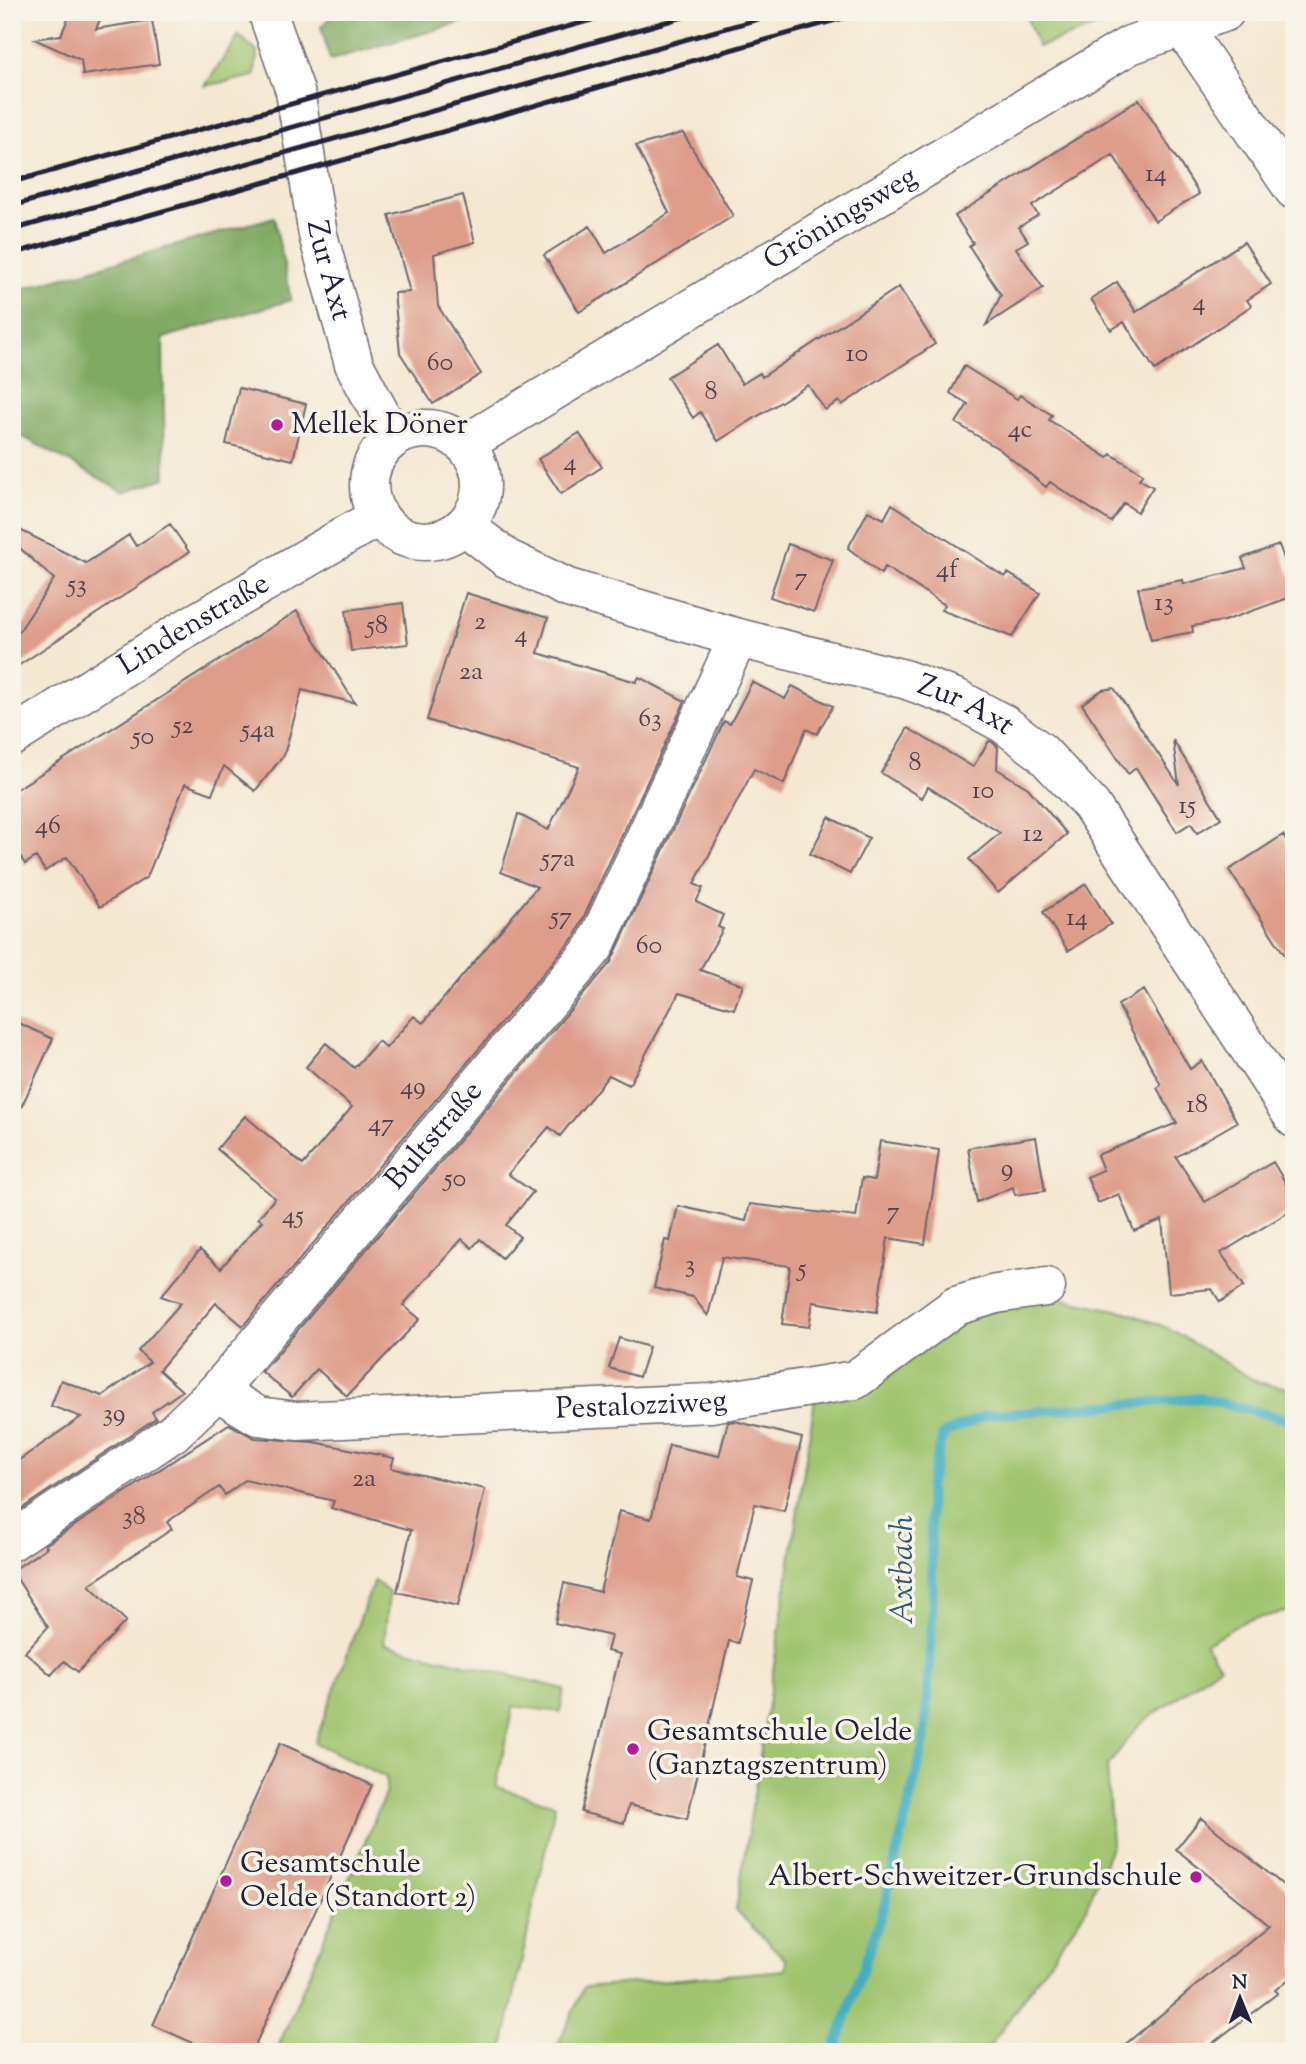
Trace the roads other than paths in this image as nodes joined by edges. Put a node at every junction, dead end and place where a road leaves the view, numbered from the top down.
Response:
1 (1225, 12) edge
2 (281, 14) edge
3 (1182, 27) junction
4 (1294, 190) edge
5 (393, 438) junction
6 (465, 444) junction
7 (379, 516) junction
8 (465, 526) junction
9 (738, 638) junction
10 (12, 737) edge
11 (1294, 1118) edge
12 (1046, 1286) dead end
13 (217, 1391) junction
14 (12, 1541) edge

1 - 3 street, Gröningsweg
2 - 5 street, Zur Axt
3 - 4 street
3 - 6 street, Gröningsweg
5 - 6 street
5 - 7 street
6 - 8 street
7 - 8 street
7 - 10 street, Lindenstraße
8 - 9 street, Zur Axt
9 - 11 street, Zur Axt
9 - 13 street, Bultstraße
12 - 13 street, Pestalozziweg
13 - 14 street, Bultstraße

